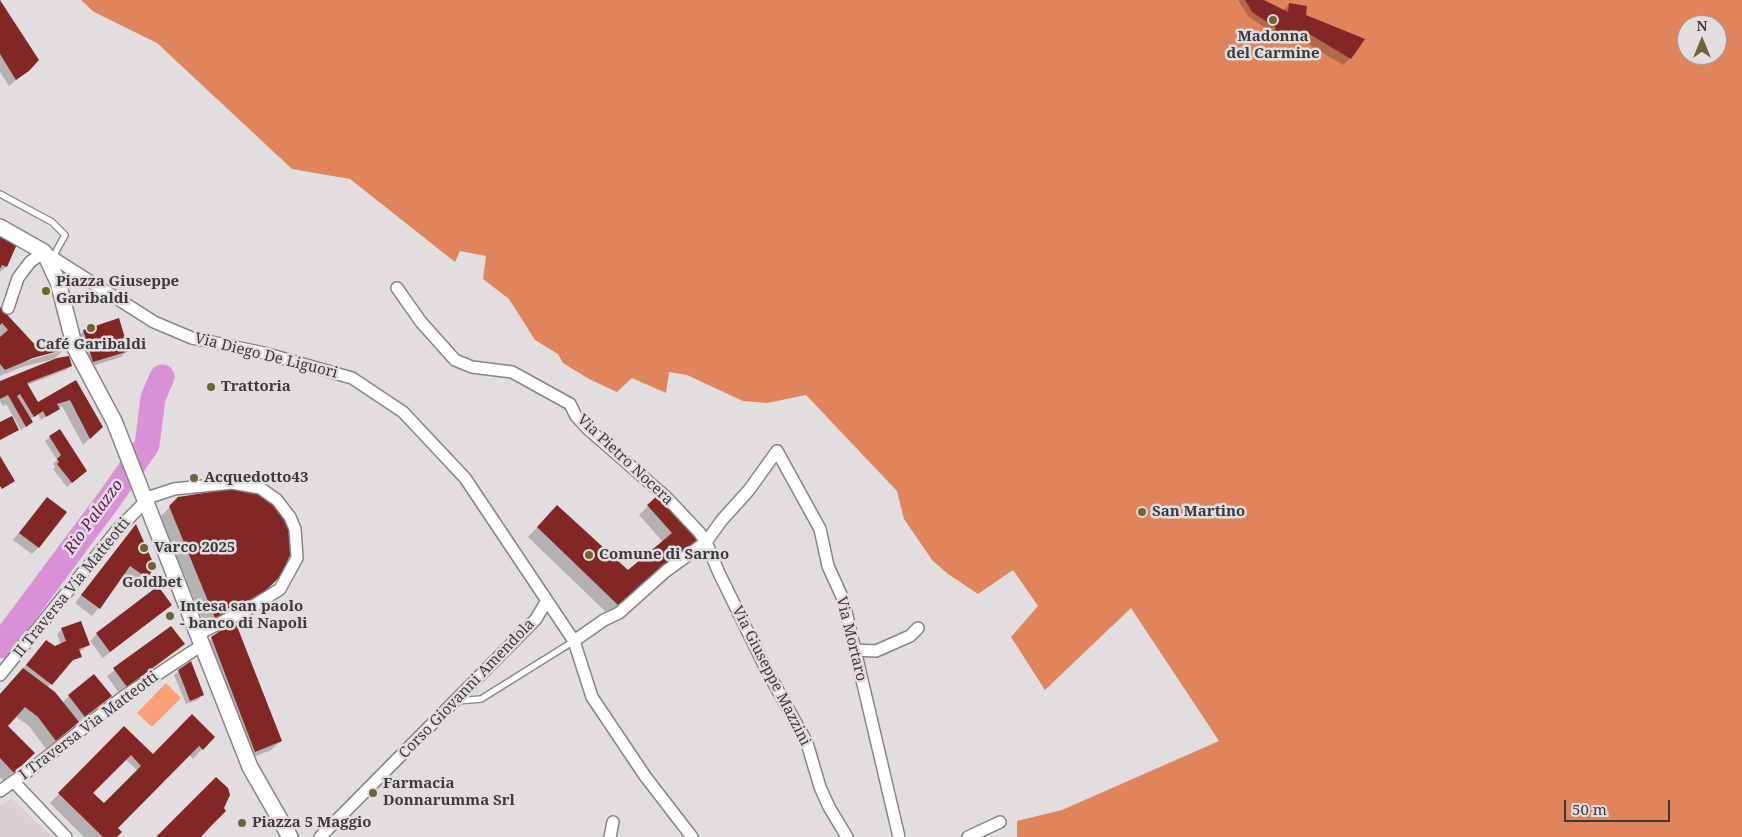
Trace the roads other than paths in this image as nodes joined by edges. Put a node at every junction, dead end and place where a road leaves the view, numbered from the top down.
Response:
1 (0, 194) edge
2 (0, 227) edge
3 (48, 255) junction
4 (82, 276) junction
5 (58, 282) junction
6 (397, 288) dead end
7 (8, 308) dead end
8 (143, 495) junction
9 (706, 542) junction
10 (546, 602) junction
11 (918, 628) dead end
12 (200, 639) junction
13 (574, 641) junction
14 (854, 650) junction
15 (0, 674) edge
16 (456, 701) junction
17 (14, 782) junction
18 (1, 789) edge
19 (613, 822) dead end
20 (1000, 822) dead end
21 (66, 837) edge
22 (290, 837) edge
23 (320, 837) edge
24 (610, 837) edge
25 (692, 837) edge
26 (847, 837) edge
27 (899, 837) edge
28 (968, 837) edge

1 - 3 lane
2 - 3 street, Via Diego De Liguori
3 - 4 street, Via Diego De Liguori
3 - 5 street
3 - 7 street
4 - 5 street
4 - 10 street, Via Diego De Liguori
5 - 8 street
6 - 9 street, Via Pietro Nocera
8 - 12 street
8 - 12 street, I Traversa Via Matteotti
8 - 15 street, II Traversa Via Matteotti
9 - 13 street
9 - 14 street, Via Mortaro
9 - 26 street, Via Giuseppe Mazzini
10 - 13 street, Via Diego De Liguori
10 - 16 street, Corso Giovanni Amendola
11 - 14 street
12 - 17 street, I Traversa Via Matteotti
12 - 22 street
13 - 16 lane
13 - 25 street, Via Diego De Liguori
14 - 27 street, Via Mortaro
16 - 23 street, Corso Giovanni Amendola
17 - 18 street, I Traversa Via Matteotti
17 - 21 street
19 - 24 street
20 - 28 street

